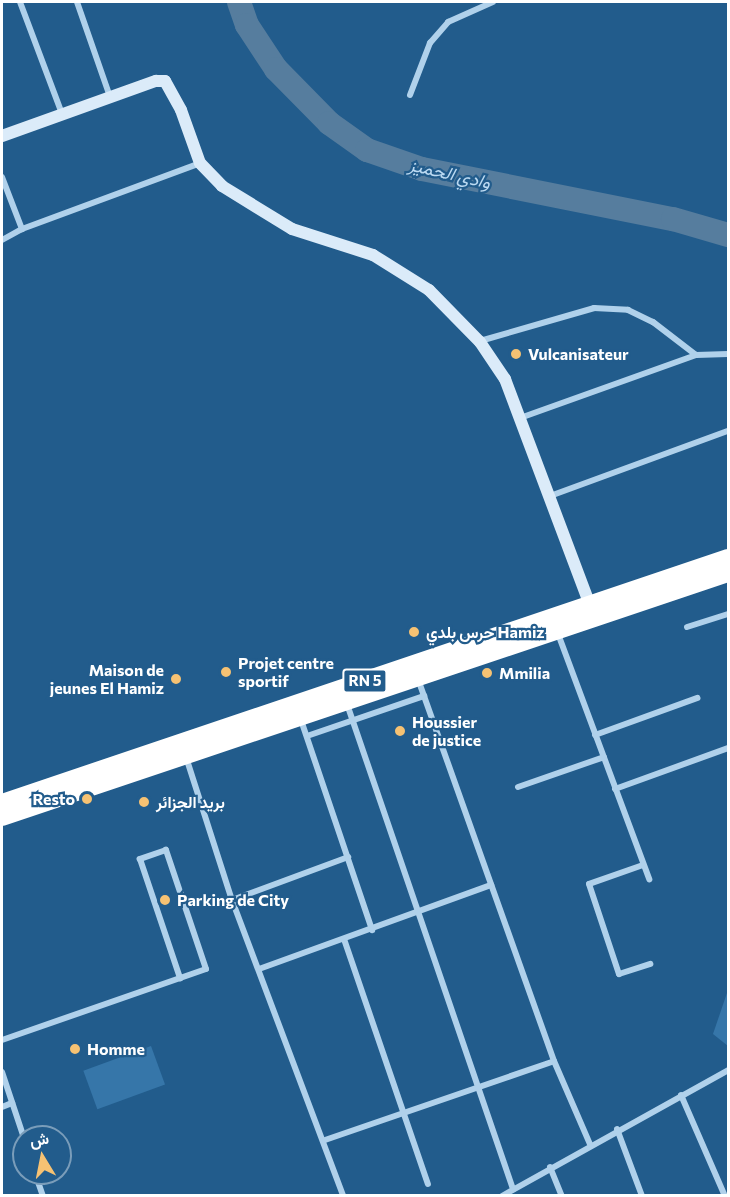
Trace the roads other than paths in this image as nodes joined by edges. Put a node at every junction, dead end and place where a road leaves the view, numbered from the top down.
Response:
1 (20, 2) edge
2 (77, 2) edge
3 (493, 2) edge
4 (410, 95) dead end
5 (110, 97) junction
6 (62, 114) junction
7 (2, 136) edge
8 (200, 164) junction
9 (2, 177) edge
10 (22, 229) junction
11 (3, 238) edge
12 (480, 342) junction
13 (729, 354) edge
14 (696, 355) junction
15 (520, 418) junction
16 (729, 431) edge
17 (550, 496) junction
18 (729, 558) edge
19 (729, 573) edge
20 (592, 612) junction
21 (729, 614) edge
22 (687, 627) dead end
23 (557, 631) junction
24 (421, 688) junction
25 (697, 698) dead end
26 (350, 712) junction
27 (304, 727) junction
28 (596, 735) junction
29 (729, 748) edge
30 (183, 749) junction
31 (604, 757) junction
32 (518, 787) dead end
33 (615, 789) junction
34 (2, 803) edge
35 (2, 817) edge
36 (348, 857) junction
37 (643, 865) junction
38 (648, 879) dead end
39 (491, 885) junction
40 (232, 900) junction
41 (417, 912) junction
42 (372, 930) junction
43 (344, 939) junction
44 (650, 964) dead end
45 (259, 969) junction
46 (180, 978) junction
47 (2, 1040) edge
48 (554, 1061) junction
49 (729, 1070) edge
50 (2, 1072) edge
51 (477, 1088) junction
52 (681, 1095) junction
53 (12, 1103) junction
54 (2, 1107) edge
55 (402, 1114) junction
56 (20, 1125) edge
57 (617, 1129) junction
58 (325, 1140) junction
59 (590, 1144) junction
60 (550, 1167) junction
61 (428, 1184) dead end
62 (513, 1189) junction
63 (343, 1196) edge
64 (502, 1196) edge
65 (562, 1196) edge
66 (642, 1196) edge
67 (725, 1196) edge

1 - 6 street
2 - 5 street
3 - 4 street
5 - 6 street
5 - 8 street
6 - 7 street
8 - 10 street
8 - 12 street
9 - 10 street
10 - 11 street
12 - 14 street
12 - 15 street
13 - 14 street
14 - 15 street
15 - 17 street
16 - 17 street
17 - 20 street
18 - 20 highway, RN 5
19 - 20 highway, RN 5
20 - 23 highway, RN 5
20 - 30 highway, RN 5
21 - 22 street
23 - 24 highway, RN 5
23 - 28 street
24 - 26 highway, RN 5
24 - 39 street
25 - 28 street
26 - 27 highway, RN 5
26 - 41 street
27 - 30 highway, RN 5
27 - 36 street
28 - 31 street
29 - 33 street
30 - 34 highway, RN 5
30 - 35 highway, RN 5
30 - 40 street
31 - 32 street
31 - 33 street
33 - 37 street
36 - 40 street
36 - 42 street
37 - 38 street
37 - 44 street
39 - 41 street
39 - 48 street
40 - 45 street
41 - 42 street
41 - 51 street
42 - 43 street
43 - 45 street
43 - 55 street
45 - 58 street
46 - 46 street
46 - 47 street
48 - 51 street
48 - 59 street
49 - 52 street
50 - 53 street
51 - 55 street
51 - 62 street
52 - 57 street
52 - 67 street
53 - 54 street
53 - 56 street
55 - 58 street
55 - 61 street
57 - 59 street
57 - 66 street
58 - 63 street
59 - 60 street
60 - 62 street
60 - 65 street
62 - 64 street

